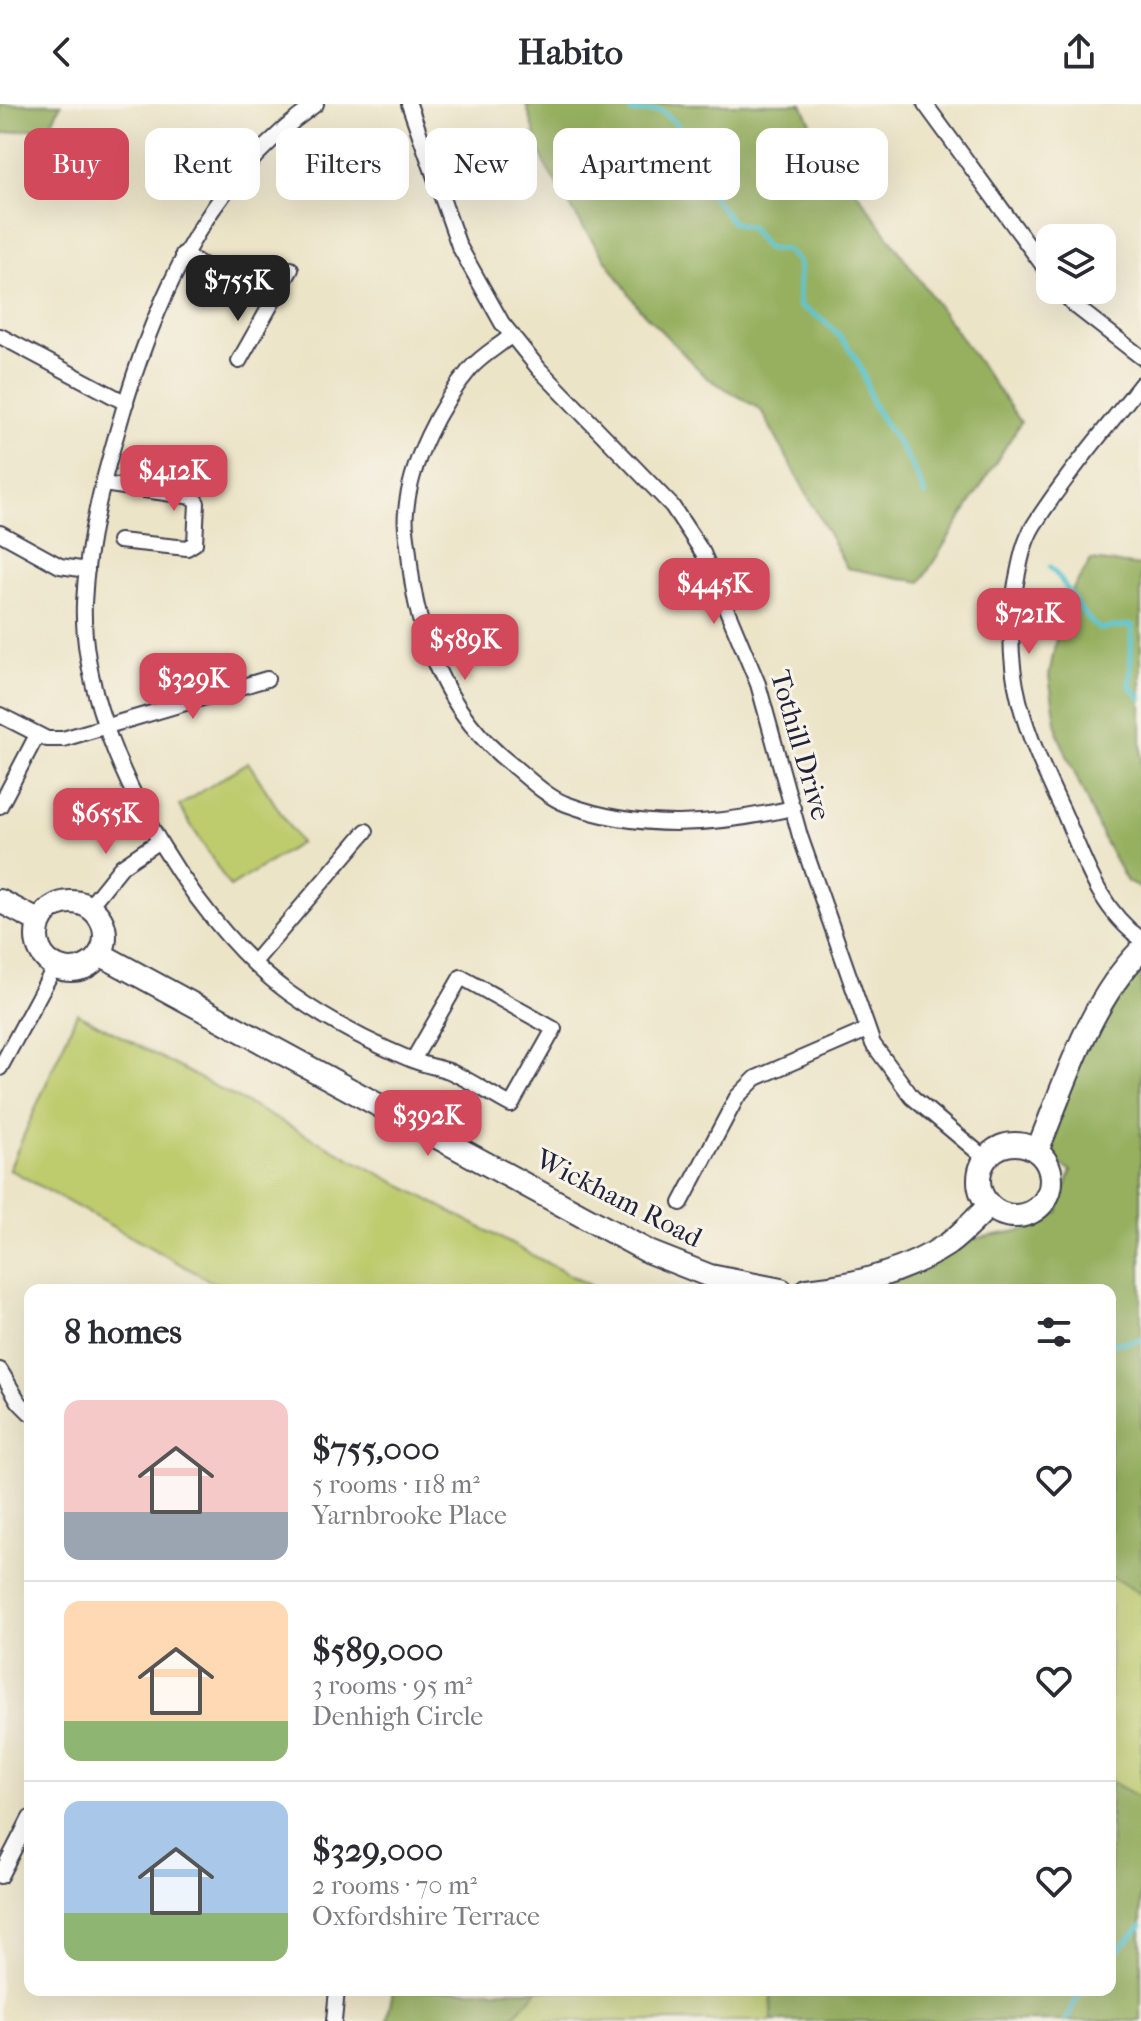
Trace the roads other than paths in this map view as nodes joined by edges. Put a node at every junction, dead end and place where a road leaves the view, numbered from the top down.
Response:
1 (316, 104) edge
2 (409, 104) edge
3 (925, 104) edge
4 (183, 254) junction
5 (1036, 256) edge
6 (291, 269) dead end
7 (270, 303) junction
8 (1073, 304) edge
9 (512, 335) junction
10 (0, 336) edge
11 (1141, 357) edge
12 (239, 361) dead end
13 (1141, 384) edge
14 (126, 403) junction
15 (103, 484) junction
16 (0, 533) edge
17 (119, 541) dead end
18 (87, 570) junction
19 (267, 679) dead end
20 (0, 715) edge
21 (107, 727) junction
22 (37, 735) junction
23 (0, 806) edge
24 (793, 808) junction
25 (366, 831) dead end
26 (159, 841) junction
27 (0, 901) edge
28 (89, 907) junction
29 (40, 922) junction
30 (1141, 939) edge
31 (1141, 950) edge
32 (100, 954) junction
33 (255, 961) junction
34 (55, 966) junction
35 (867, 1030) junction
36 (413, 1060) junction
37 (0, 1068) edge
38 (1037, 1151) junction
39 (986, 1159) junction
40 (681, 1203) dead end
41 (989, 1206) junction
42 (751, 1284) edge
43 (852, 1284) edge
44 (0, 1370) edge
45 (24, 1407) edge
46 (24, 1830) edge
47 (0, 1876) edge
48 (336, 1996) edge
49 (334, 2021) edge

1 - 4 street
2 - 9 street, Tothill Drive
3 - 5 street
4 - 7 street
4 - 14 street
6 - 7 street
7 - 12 street
8 - 11 street
9 - 24 street, Tothill Drive
9 - 24 street
10 - 14 street
13 - 30 street
14 - 15 street
15 - 17 street
15 - 18 street
16 - 18 street
18 - 21 street
19 - 21 street
20 - 22 street
21 - 22 street
21 - 26 street
22 - 23 street
24 - 35 street, Tothill Drive
25 - 33 street
26 - 28 street
26 - 33 street
27 - 29 street
28 - 29 street
28 - 32 street
29 - 34 street
31 - 38 street
32 - 34 street
32 - 42 street, Wickham Road
33 - 36 street
34 - 37 street
35 - 39 street, Tothill Drive
35 - 40 street
36 - 36 street
38 - 39 street
38 - 41 street
39 - 41 street
41 - 43 street
44 - 45 street
46 - 47 street
48 - 49 street

